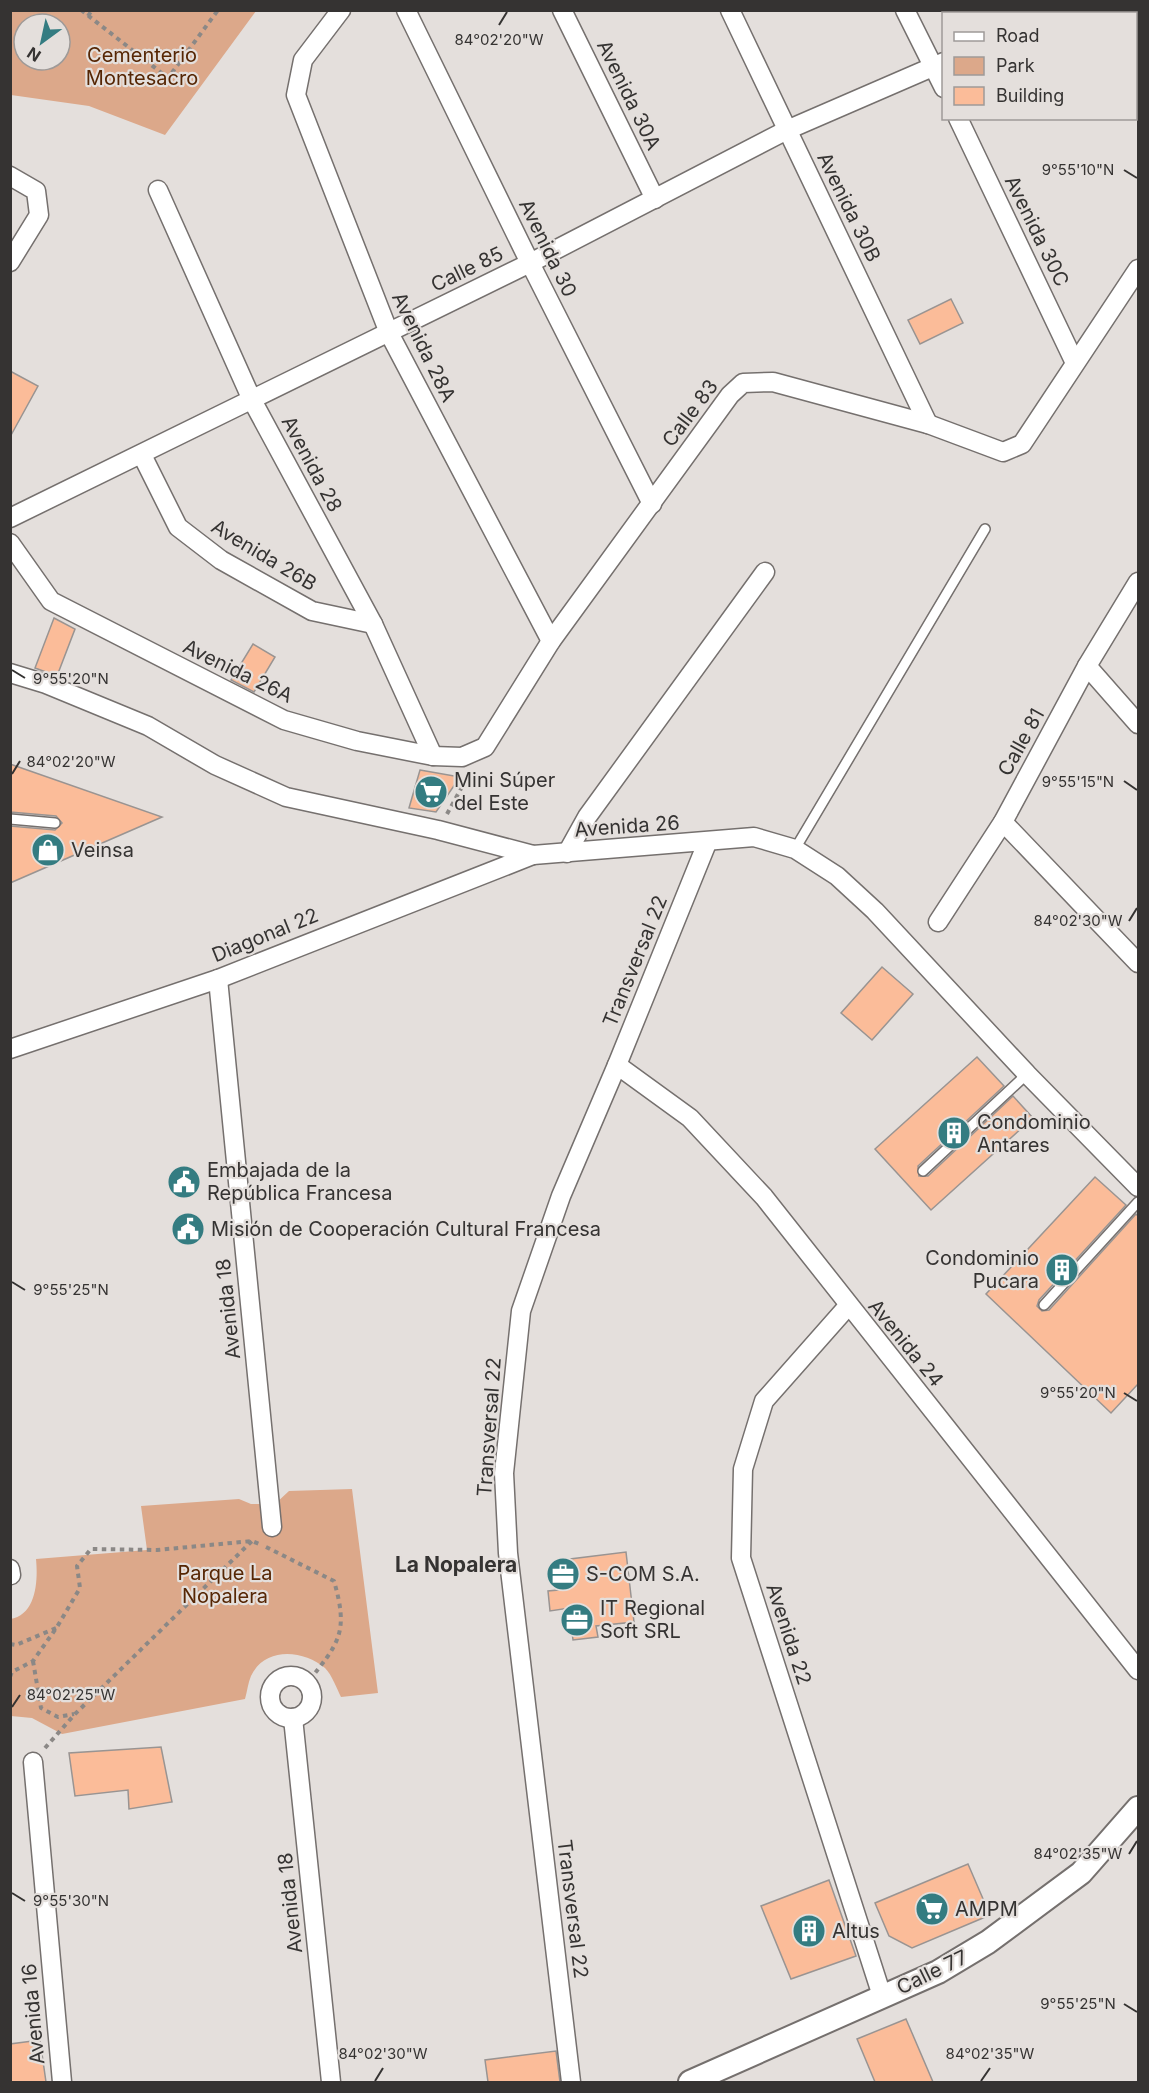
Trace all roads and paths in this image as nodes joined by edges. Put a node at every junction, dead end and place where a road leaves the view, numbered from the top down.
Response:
1 (81, 10) edge
2 (92, 10) edge
3 (218, 10) edge
4 (341, 10) edge
5 (406, 10) edge
6 (562, 10) edge
7 (730, 10) edge
8 (905, 10) edge
9 (1057, 10) edge
10 (1050, 12) edge
11 (88, 16) junction
12 (938, 64) edge
13 (942, 80) edge
14 (959, 120) edge
15 (787, 130) junction
16 (10, 176) edge
17 (158, 190) dead end
18 (655, 199) junction
19 (10, 262) edge
20 (530, 263) junction
21 (1138, 269) edge
22 (389, 333) junction
23 (1076, 363) junction
24 (252, 400) junction
25 (928, 424) junction
26 (142, 455) junction
27 (652, 504) junction
28 (10, 518) edge
29 (985, 529) dead end
30 (10, 543) edge
31 (765, 572) dead end
32 (1138, 582) edge
33 (373, 624) junction
34 (551, 641) junction
35 (1087, 666) junction
36 (10, 673) edge
37 (1138, 724) edge
38 (485, 747) junction
39 (433, 756) junction
40 (10, 819) edge
41 (1003, 822) junction
42 (55, 823) dead end
43 (438, 830) junction
44 (707, 843) junction
45 (795, 849) junction
46 (567, 853) junction
47 (533, 855) junction
48 (938, 922) dead end
49 (1138, 963) edge
50 (218, 979) junction
51 (10, 1049) edge
52 (617, 1065) junction
53 (1027, 1074) junction
54 (923, 1171) dead end
55 (1138, 1187) edge
56 (1138, 1202) edge
57 (1044, 1305) dead end
58 (848, 1306) junction
59 (272, 1527) dead end
60 (252, 1541) junction
61 (10, 1569) edge
62 (11, 1575) edge
63 (57, 1627) junction
64 (10, 1644) edge
65 (33, 1661) junction
66 (1138, 1670) edge
67 (10, 1677) edge
68 (307, 1683) junction
69 (75, 1714) junction
70 (292, 1718) junction
71 (33, 1762) joint
72 (1138, 1808) edge
73 (882, 1996) junction
74 (62, 2082) edge
75 (331, 2082) edge
76 (572, 2082) edge
77 (690, 2082) edge

1 - 11 path
2 - 11 path
3 - 11 path
4 - 22 street, Avenida 28A
5 - 20 street, Avenida 30
6 - 18 street, Avenida 30A
7 - 15 street, Avenida 30B
8 - 12 street
9 - 10 street
12 - 13 street
12 - 15 street, Calle 85
14 - 23 street, Avenida 30C
15 - 18 street, Calle 85
15 - 25 street, Avenida 30B
16 - 19 street
17 - 24 street, Avenida 28
18 - 20 street, Calle 85
20 - 22 street, Calle 85
20 - 27 street, Avenida 30
21 - 23 street, Calle 83
22 - 24 street, Calle 85
22 - 34 street, Avenida 28A
23 - 25 street, Calle 83
24 - 26 street, Calle 85
24 - 33 street, Avenida 28
25 - 27 street, Calle 83
26 - 28 street, Calle 85
26 - 33 street, Avenida 26B
27 - 34 street, Calle 83
29 - 45 lane
30 - 39 street, Avenida 26A
31 - 46 street
32 - 35 street, Calle 81
33 - 39 street, Avenida 28
34 - 38 street, Calle 83
35 - 37 street
35 - 41 street, Calle 81
36 - 43 street, Avenida 26
38 - 39 street, Avenida 26A
38 - 43 path
40 - 42 lane
41 - 48 street, Calle 81
41 - 49 street
43 - 47 street, Avenida 26
44 - 45 street, Avenida 26
44 - 46 street, Avenida 26
44 - 52 street, Transversal 22
45 - 53 street, Avenida 26
46 - 47 street, Avenida 26
47 - 50 street, Diagonal 22
50 - 51 street, Diagonal 22
50 - 59 street, Avenida 18
52 - 58 street, Avenida 24
52 - 76 street, Transversal 22
53 - 54 lane
53 - 55 street, Avenida 26
56 - 57 lane
58 - 66 street, Avenida 24
58 - 73 street, Avenida 22
60 - 63 path
60 - 68 path
60 - 69 path
61 - 62 street
63 - 64 path
63 - 65 path
65 - 67 path
65 - 69 path
68 - 70 street
68 - 70 street
69 - 71 path
70 - 75 street, Avenida 18
71 - 74 street, Avenida 16
72 - 73 street, Calle 77
73 - 77 street, Calle 77

